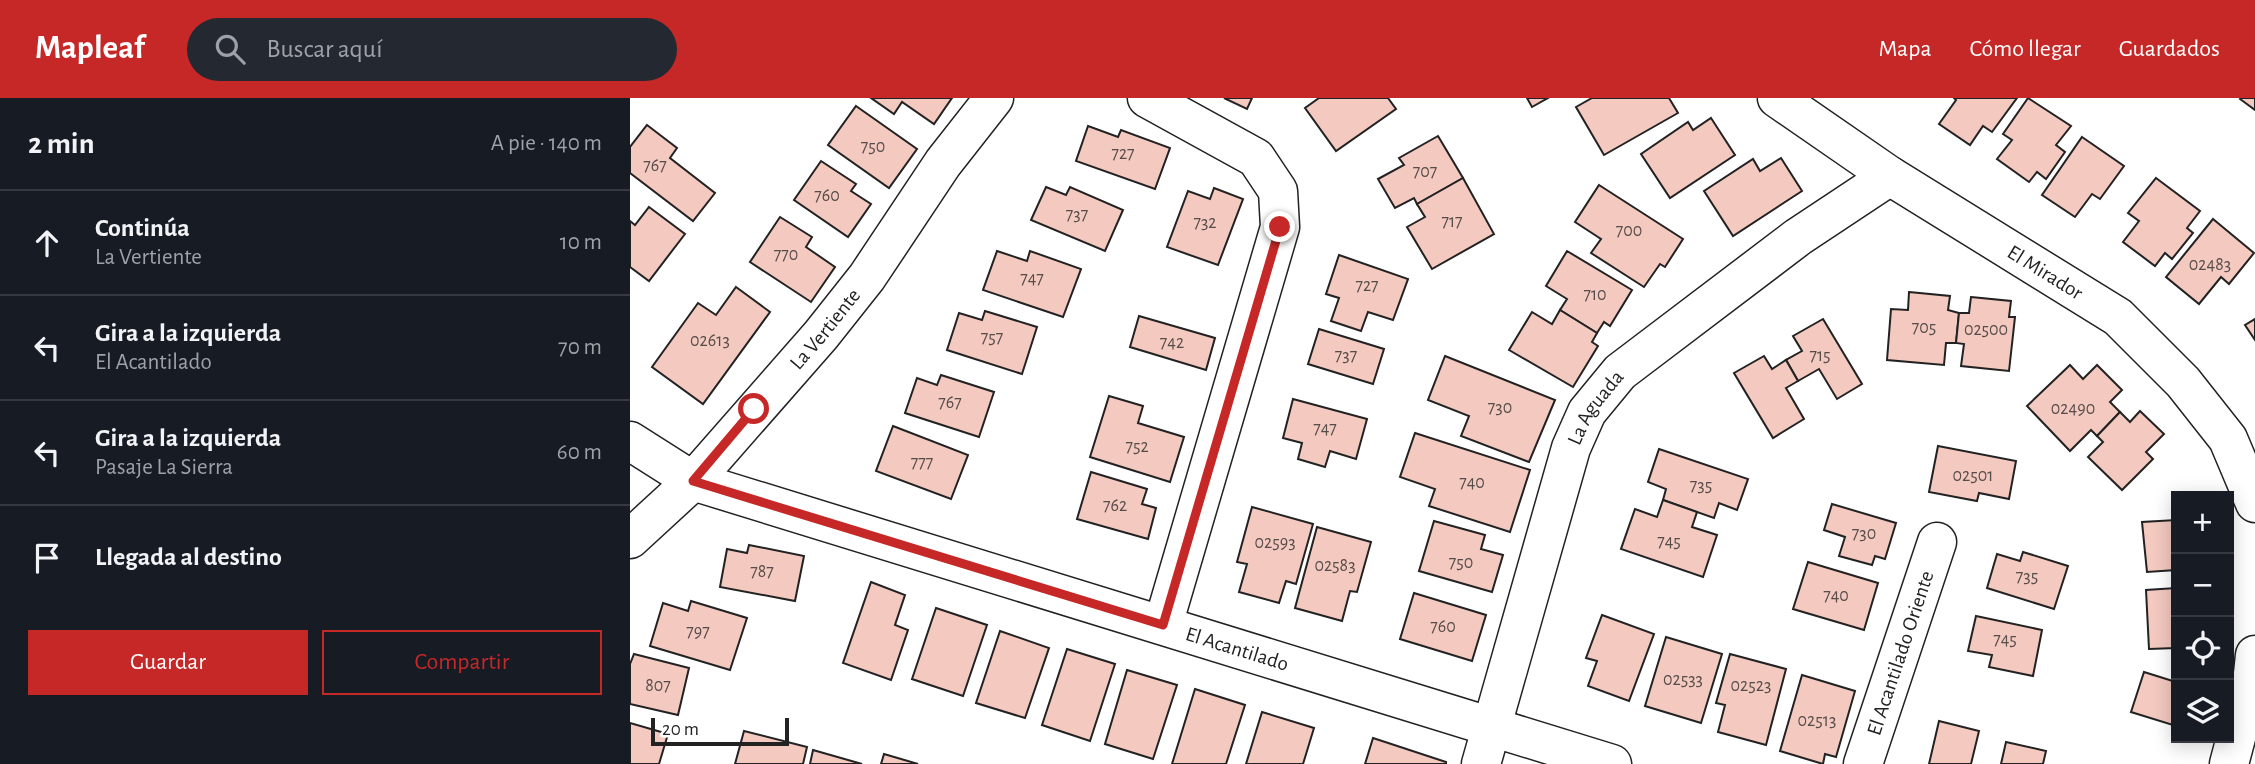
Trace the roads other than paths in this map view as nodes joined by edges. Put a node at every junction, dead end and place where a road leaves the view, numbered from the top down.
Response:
1 (994, 98) edge
2 (1147, 98) edge
3 (1777, 98) edge
4 (1890, 176) junction
5 (630, 441) edge
6 (693, 481) junction
7 (2255, 503) edge
8 (630, 539) edge
9 (1937, 542) dead end
10 (1163, 625) junction
11 (2255, 655) edge
12 (1491, 727) junction
13 (1480, 764) edge
14 (1612, 764) edge
15 (1863, 764) edge
16 (2229, 764) edge

1 - 6 street, La Vertiente
2 - 10 street
3 - 4 street, El Mirador
4 - 7 street, El Mirador
4 - 12 street, La Aguada
5 - 6 street, El Acantilado
6 - 8 street, La Vertiente
6 - 10 street, El Acantilado
9 - 15 street, El Acantilado Oriente
10 - 12 street, El Acantilado
11 - 16 street
12 - 13 street, La Aguada
12 - 14 street, El Acantilado

